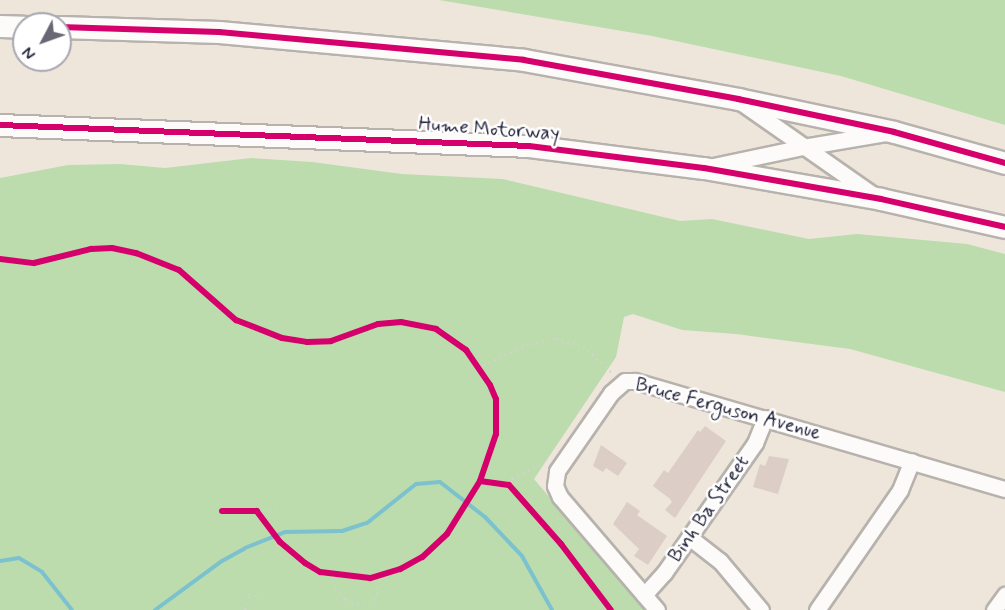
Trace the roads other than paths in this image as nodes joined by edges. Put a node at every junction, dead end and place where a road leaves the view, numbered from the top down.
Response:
1 (72, 27) edge
2 (738, 99) junction
3 (0, 126) edge
4 (894, 132) junction
5 (803, 147) junction
6 (1005, 163) edge
7 (704, 168) junction
8 (881, 199) junction
9 (1005, 227) edge
10 (765, 418) junction
11 (912, 461) junction
12 (1005, 489) edge
13 (689, 537) junction
14 (644, 595) junction
15 (1005, 595) edge
16 (657, 610) edge
17 (761, 610) edge
18 (817, 610) edge
19 (994, 610) edge

1 - 2 highway
2 - 4 highway
2 - 5 street
3 - 7 highway, Hume Motorway
4 - 5 street
4 - 6 highway
5 - 7 street
5 - 8 street
7 - 8 highway, Hume Motorway
8 - 9 highway, Hume Motorway
10 - 11 street, Bruce Ferguson Avenue
10 - 13 street, Binh Ba Street
10 - 14 street, Bruce Ferguson Avenue
11 - 12 street, Bruce Ferguson Avenue
11 - 18 street
13 - 14 street, Binh Ba Street
13 - 17 street
14 - 16 street, Bruce Ferguson Avenue
15 - 19 street

